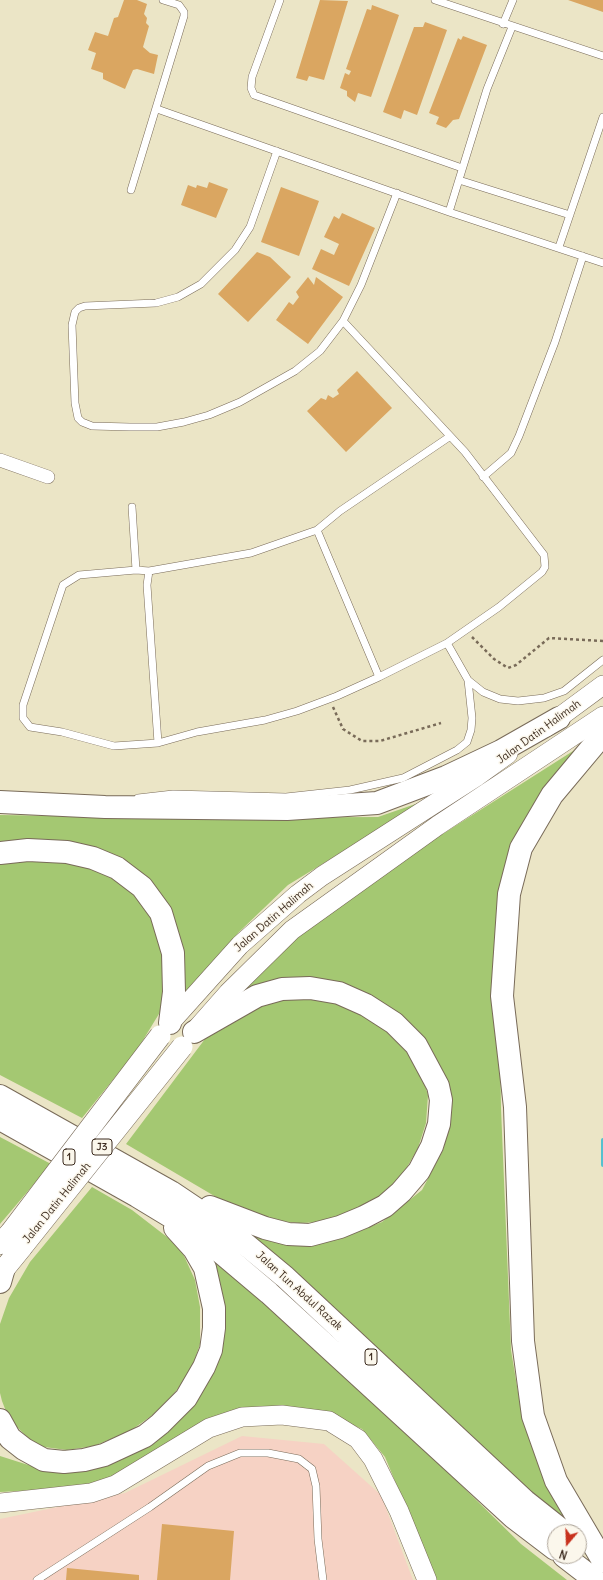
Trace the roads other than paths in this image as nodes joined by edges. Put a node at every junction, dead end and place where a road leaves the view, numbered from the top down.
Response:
1 (163, 0) edge
2 (280, 0) edge
3 (435, 0) edge
4 (513, 0) edge
5 (503, 24) junction
6 (512, 27) junction
7 (603, 56) edge
8 (158, 109) junction
9 (603, 117) edge
10 (277, 151) junction
11 (462, 168) junction
12 (459, 180) junction
13 (131, 190) dead end
14 (397, 193) junction
15 (449, 212) junction
16 (570, 215) junction
17 (560, 247) junction
18 (583, 256) junction
19 (603, 263) edge
20 (343, 322) junction
21 (449, 437) junction
22 (0, 460) edge
23 (48, 477) dead end
24 (483, 477) junction
25 (132, 507) dead end
26 (317, 530) junction
27 (136, 570) junction
28 (149, 570) junction
29 (447, 643) junction
30 (603, 660) edge
31 (379, 677) junction
32 (468, 680) junction
33 (603, 685) edge
34 (603, 716) edge
35 (559, 718) junction
36 (603, 734) edge
37 (158, 742) junction
38 (0, 802) edge
39 (106, 807) junction
40 (0, 853) edge
41 (165, 1030) junction
42 (188, 1040) junction
43 (0, 1096) edge
44 (0, 1119) edge
45 (171, 1192) junction
46 (137, 1196) junction
47 (11, 1241) edge
48 (1, 1275) edge
49 (0, 1420) edge
50 (0, 1503) edge
51 (554, 1524) edge
52 (547, 1543) edge
53 (587, 1550) edge
54 (603, 1562) edge
55 (574, 1564) edge
56 (37, 1580) edge
57 (323, 1580) edge
58 (427, 1580) edge
59 (595, 1580) edge

1 - 8 lane
2 - 11 lane
3 - 5 lane
4 - 5 lane
5 - 6 lane
6 - 7 lane
6 - 11 lane
8 - 10 lane
8 - 13 lane
9 - 16 lane
10 - 14 lane
10 - 20 lane
11 - 12 lane
12 - 15 lane
12 - 16 lane
14 - 15 lane
14 - 20 lane
15 - 17 lane
16 - 17 lane
17 - 18 lane
18 - 19 lane
18 - 24 lane
20 - 21 lane
21 - 24 lane
21 - 26 lane
22 - 23 street
24 - 29 lane
25 - 27 lane
26 - 28 lane
26 - 31 lane
27 - 28 lane
27 - 37 lane
28 - 37 lane
29 - 31 lane
29 - 32 lane
30 - 32 lane
31 - 37 lane
32 - 39 lane
33 - 35 main road, Jalan Datin Halimah / J3
34 - 42 main road, Jalan Datin Halimah / J3
35 - 39 highway
35 - 41 main road, Jalan Datin Halimah / J3
36 - 54 highway
38 - 39 highway
40 - 41 highway
41 - 47 main road, Jalan Datin Halimah / J3, bridge
42 - 45 highway
42 - 47 main road, Jalan Datin Halimah / J3, bridge
43 - 45 highway, Jalan Tun Abdul Razak / 1
44 - 46 highway, Jalan Tun Abdul Razak / 1
45 - 51 highway, Jalan Tun Abdul Razak / 1
46 - 49 highway
46 - 52 highway, Jalan Tun Abdul Razak / 1
47 - 48 main road, Jalan Datin Halimah / J3
50 - 58 main road
53 - 54 highway
55 - 59 highway
56 - 57 lane

